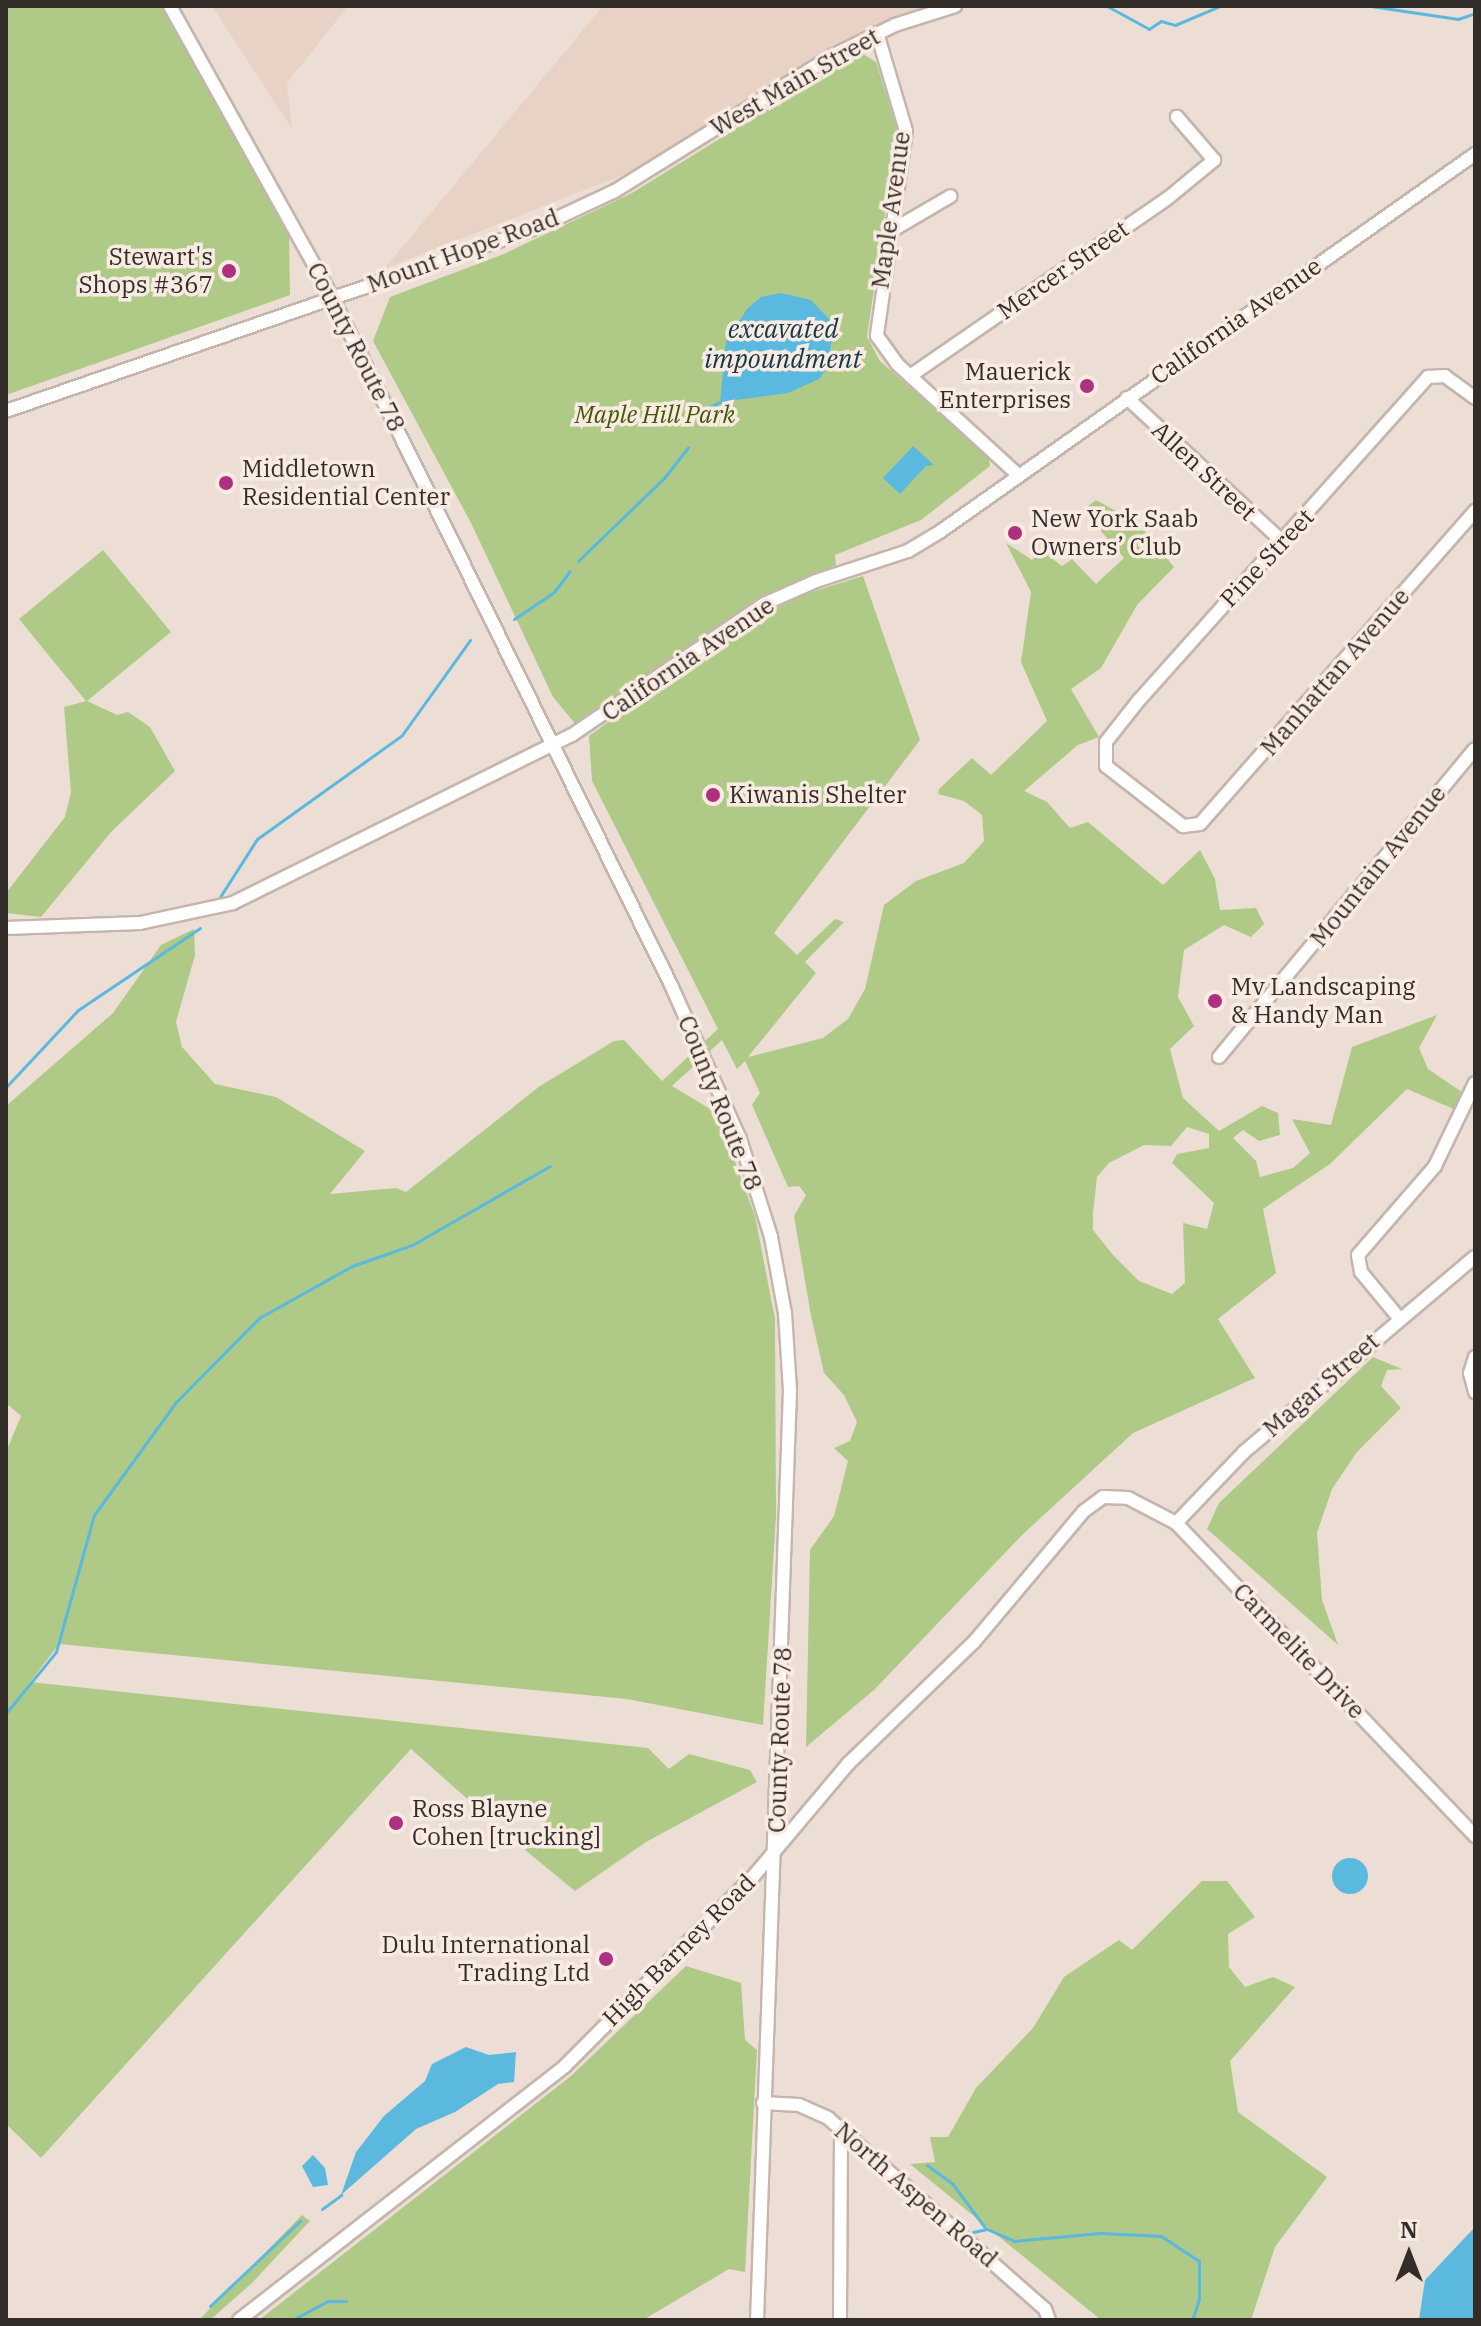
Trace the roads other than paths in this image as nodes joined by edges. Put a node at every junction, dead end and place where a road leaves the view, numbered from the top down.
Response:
1 (170, 6) edge
2 (955, 6) edge
3 (877, 33) junction
4 (1177, 117) dead end
5 (684, 149) joint
6 (1475, 154) edge
7 (951, 196) dead end
8 (891, 231) junction
9 (333, 299) junction
10 (910, 376) junction
11 (1127, 398) junction
12 (1475, 398) edge
13 (6, 411) edge
14 (1017, 474) junction
15 (1475, 511) edge
16 (1283, 542) junction
17 (553, 744) junction
18 (1475, 749) edge
19 (1103, 750) joint
20 (6, 928) edge
21 (1219, 1057) dead end
22 (1475, 1083) edge
23 (1475, 1257) edge
24 (1399, 1318) junction
25 (1475, 1357) edge
26 (1475, 1392) edge
27 (1106, 1496) joint
28 (1176, 1523) junction
29 (1475, 1836) edge
30 (776, 1849) junction
31 (763, 2103) junction
32 (841, 2129) junction
33 (239, 2320) edge
34 (757, 2320) edge
35 (840, 2320) edge
36 (1049, 2320) edge

1 - 9 street, County Route 78
2 - 3 street, West Main Street
3 - 5 street, West Main Street
3 - 8 street, Maple Avenue
4 - 10 street, Mercer Street
5 - 9 street, Mount Hope Road
6 - 11 street, California Avenue
7 - 8 street
8 - 10 street, Maple Avenue
9 - 13 street, Mount Hope Road
9 - 17 street, County Route 78
10 - 14 street, Maple Avenue
11 - 14 street, California Avenue
11 - 16 street, Allen Street
12 - 16 street, Pine Street
14 - 17 street, California Avenue
15 - 19 street, Manhattan Avenue
16 - 19 street, Pine Street
17 - 20 street, California Avenue
17 - 30 street, County Route 78
18 - 21 street, Mountain Avenue
22 - 24 street
23 - 24 street, Magar Street
24 - 28 street, Magar Street
25 - 26 street
27 - 28 street, Carmelite Drive
27 - 30 street, High Barney Road
28 - 29 street, Carmelite Drive
30 - 31 street, County Route 78
30 - 33 street, High Barney Road
31 - 32 street, North Aspen Road
31 - 34 street, County Route 78
32 - 35 street
32 - 36 street, North Aspen Road

